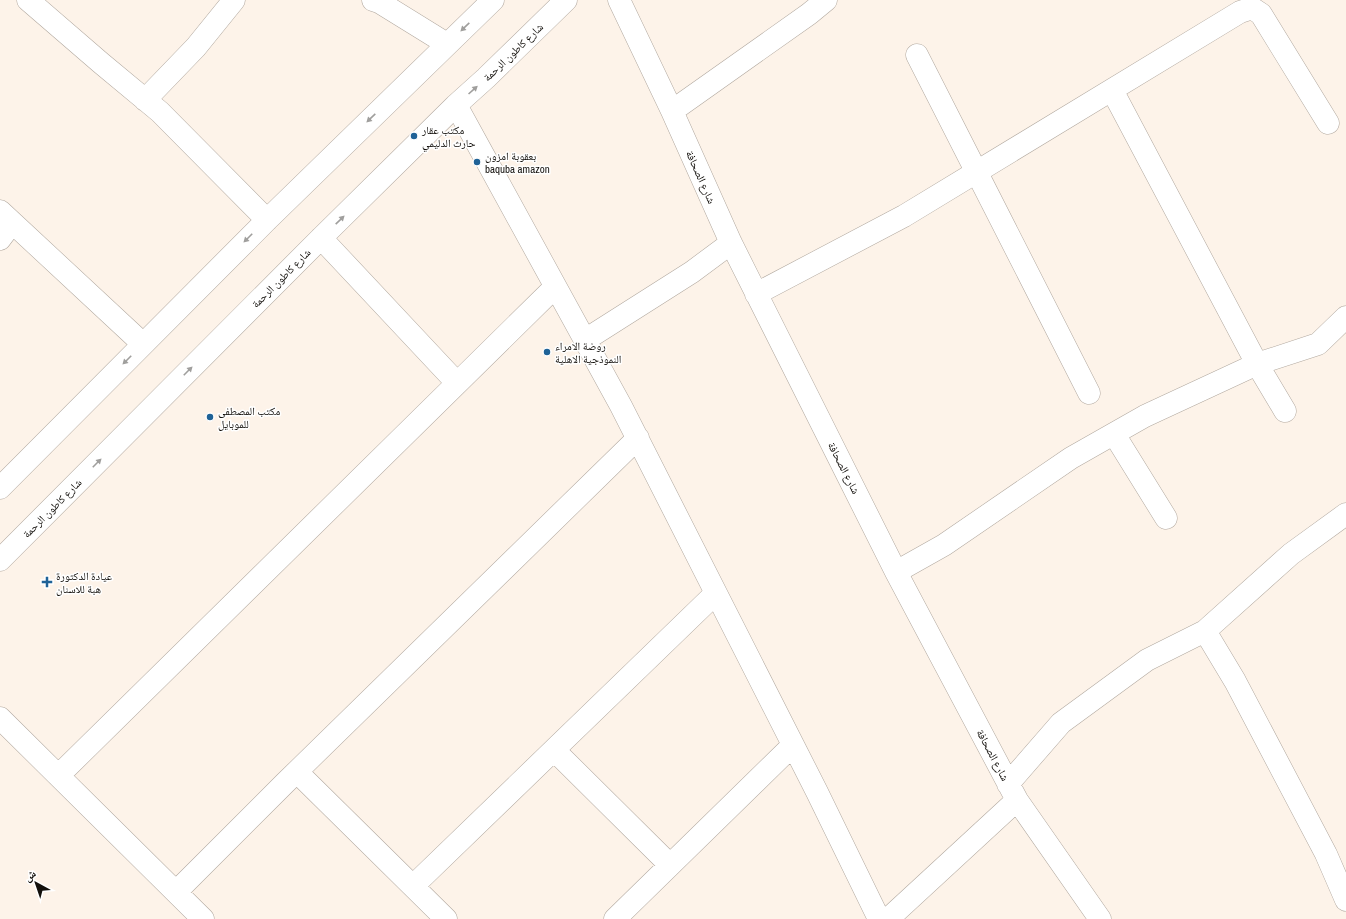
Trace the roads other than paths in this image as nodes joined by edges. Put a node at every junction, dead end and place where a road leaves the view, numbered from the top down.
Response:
1 (28, 0) edge
2 (234, 0) edge
3 (373, 0) edge
4 (493, 0) edge
5 (566, 0) edge
6 (619, 0) edge
7 (826, 0) edge
8 (447, 44) junction
9 (917, 55) dead end
10 (1112, 90) junction
11 (145, 100) junction
12 (456, 105) junction
13 (672, 112) junction
14 (1328, 123) dead end
15 (977, 171) junction
16 (267, 220) junction
17 (4, 224) edge
18 (321, 238) junction
19 (731, 243) junction
20 (555, 287) junction
21 (756, 294) junction
22 (1346, 317) edge
23 (585, 340) junction
24 (143, 344) junction
25 (1257, 364) junction
26 (457, 383) junction
27 (1089, 393) dead end
28 (1285, 411) dead end
29 (1114, 434) junction
30 (638, 438) junction
31 (2, 482) edge
32 (1346, 514) edge
33 (1166, 518) dead end
34 (0, 560) edge
35 (896, 572) junction
36 (716, 593) junction
37 (1205, 631) junction
38 (0, 718) edge
39 (793, 745) junction
40 (554, 750) junction
41 (297, 772) junction
42 (59, 775) junction
43 (1013, 792) junction
44 (670, 865) junction
45 (413, 886) junction
46 (176, 892) junction
47 (1346, 900) edge
48 (195, 916) edge
49 (446, 919) edge
50 (615, 919) edge
51 (879, 919) edge
52 (888, 919) edge
53 (1100, 919) edge

1 - 11 street
2 - 11 street
3 - 8 street
4 -> 8 street
12 -> 5 street, شارع كاطون الرحمة
6 - 13 street, شارع الصحافة
7 - 13 street
8 -> 16 street
9 - 15 street
10 - 14 street
10 - 15 street
10 - 25 street
11 - 16 street
18 -> 12 street, شارع كاطون الرحمة
12 - 20 street
13 - 19 street, شارع الصحافة
15 - 21 street
15 - 27 street
16 -> 24 street
17 - 24 street
18 - 26 street
34 -> 18 street, شارع كاطون الرحمة
19 - 21 street, شارع الصحافة
19 - 23 street
20 - 23 street
20 - 26 street
21 - 35 street, شارع الصحافة
22 - 25 street
23 - 30 street
24 -> 31 street
25 - 28 street
25 - 29 street
26 - 42 street
29 - 33 street
29 - 35 street
30 - 36 street
30 - 41 street
32 - 37 street
35 - 43 street, شارع الصحافة
36 - 39 street
36 - 40 street
37 - 43 street
37 - 47 street
38 - 42 street
39 - 44 street
39 - 51 street
40 - 44 street
40 - 45 street
41 - 45 street
41 - 46 street
42 - 46 street
43 - 52 street
43 - 53 street, شارع الصحافة
44 - 50 street
45 - 49 street
46 - 48 street

